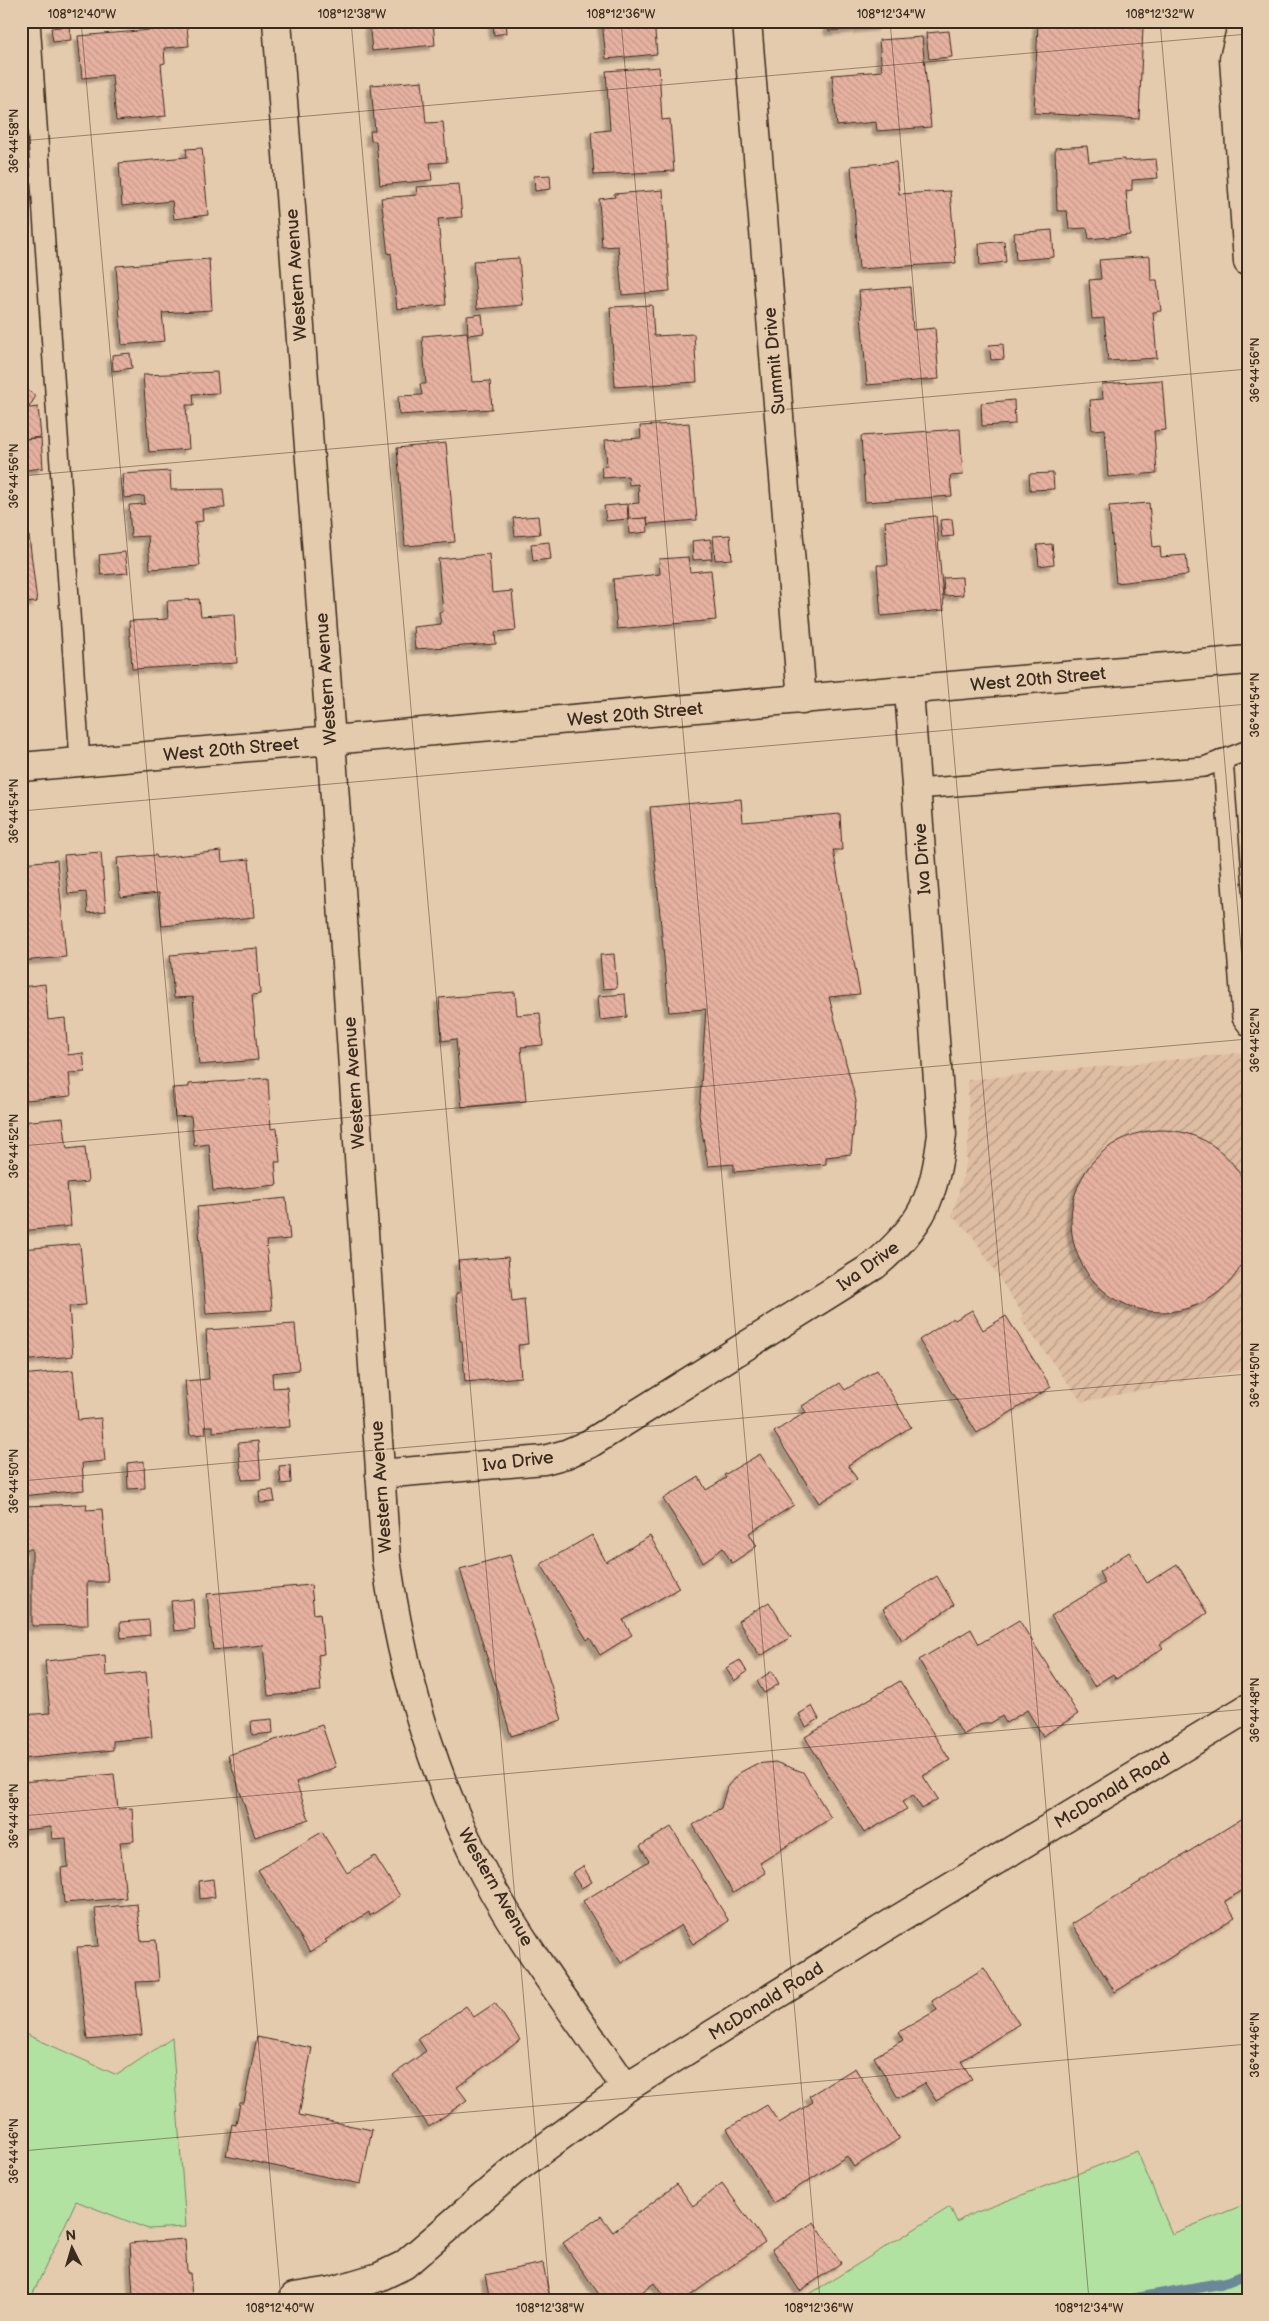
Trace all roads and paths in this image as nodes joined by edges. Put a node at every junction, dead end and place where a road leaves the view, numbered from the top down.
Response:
1 (30, 21) edge
2 (276, 21) edge
3 (747, 21) edge
4 (1243, 21) edge
5 (1248, 262) edge
6 (1248, 660) edge
7 (909, 691) junction
8 (802, 700) junction
9 (331, 740) junction
10 (1248, 750) edge
11 (1223, 759) junction
12 (80, 761) junction
13 (21, 767) edge
14 (916, 789) junction
15 (1248, 1026) edge
16 (380, 1474) junction
17 (1248, 1708) edge
18 (626, 2088) junction
19 (294, 2297) dead end

1 - 12 lane
2 - 9 street, Western Avenue
3 - 8 street, Summit Drive
4 - 5 street
6 - 7 street, West 20th Street
7 - 8 street, West 20th Street
7 - 14 street, Iva Drive
8 - 9 street, West 20th Street
9 - 12 street, West 20th Street
9 - 16 street, Western Avenue
10 - 11 lane
11 - 14 lane
11 - 15 lane
12 - 13 street, West 20th Street
14 - 16 street, Iva Drive
16 - 18 street, Western Avenue
17 - 18 street, McDonald Road
18 - 19 street, McDonald Road

